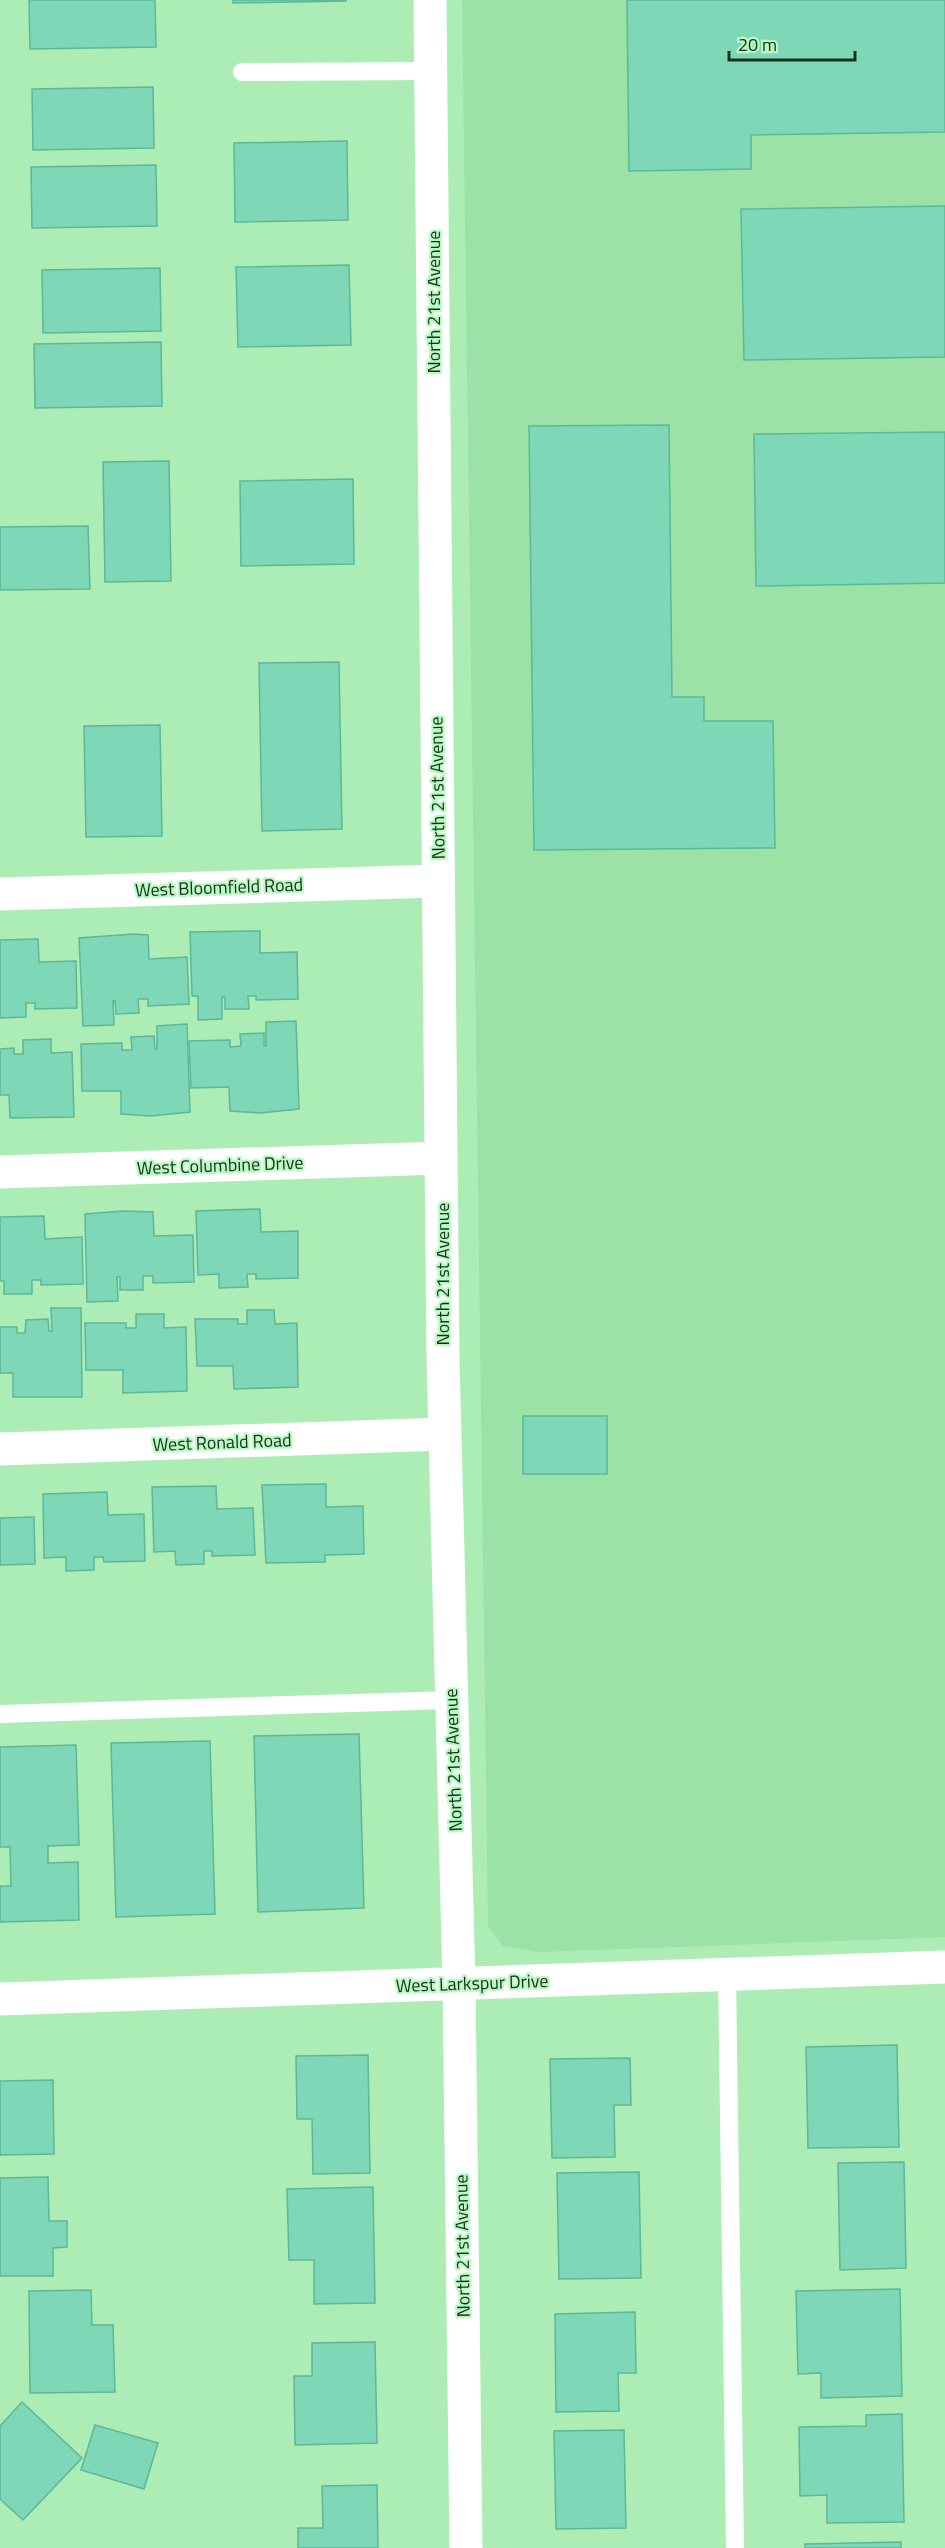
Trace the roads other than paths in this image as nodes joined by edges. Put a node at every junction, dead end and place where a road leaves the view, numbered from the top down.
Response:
1 (429, 0) edge
2 (431, 71) junction
3 (242, 72) dead end
4 (438, 881) junction
5 (0, 894) edge
6 (441, 1158) junction
7 (0, 1172) edge
8 (444, 1434) junction
9 (0, 1449) edge
10 (451, 1700) junction
11 (0, 1714) edge
12 (945, 1967) edge
13 (727, 1973) junction
14 (459, 1984) junction
15 (0, 1999) edge
16 (466, 2548) edge
17 (735, 2548) edge

1 - 2 street, North 21st Avenue
2 - 3 lane
2 - 4 street, North 21st Avenue
4 - 5 street, West Bloomfield Road
4 - 6 street, North 21st Avenue
6 - 7 street, West Columbine Drive
6 - 8 street, North 21st Avenue
8 - 9 street, West Ronald Road
8 - 10 street, North 21st Avenue
10 - 11 lane
10 - 14 street, North 21st Avenue
12 - 13 street, West Larkspur Drive
13 - 14 street, West Larkspur Drive
13 - 17 lane
14 - 15 street, West Larkspur Drive
14 - 16 street, North 21st Avenue

